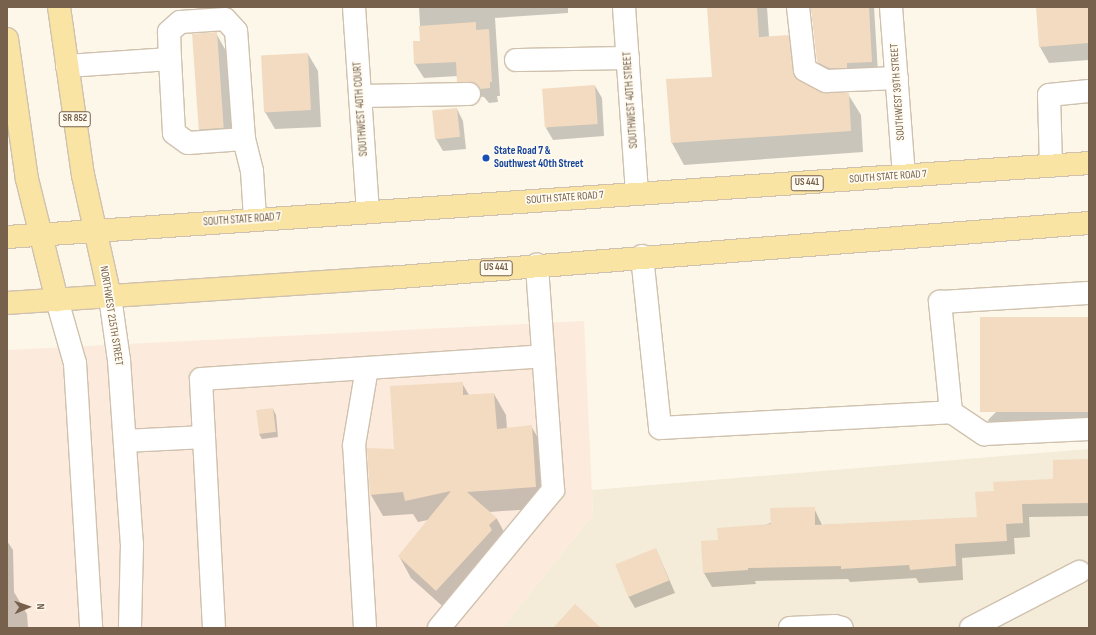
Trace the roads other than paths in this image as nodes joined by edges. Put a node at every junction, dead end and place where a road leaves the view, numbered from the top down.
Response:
1 (59, 7) edge
2 (354, 7) edge
3 (624, 7) edge
4 (798, 7) edge
5 (892, 7) edge
6 (7, 39) edge
7 (628, 58) junction
8 (170, 59) junction
9 (516, 60) dead end
10 (67, 66) junction
11 (897, 78) junction
12 (1089, 90) edge
13 (469, 94) dead end
14 (360, 96) junction
15 (244, 139) junction
16 (1089, 163) edge
17 (1051, 166) junction
18 (904, 176) junction
19 (637, 194) junction
20 (368, 211) junction
21 (255, 219) junction
22 (1085, 222) edge
23 (95, 231) junction
24 (41, 234) junction
25 (7, 237) edge
26 (642, 256) junction
27 (537, 265) junction
28 (1089, 293) edge
29 (110, 297) junction
30 (57, 300) junction
31 (7, 303) edge
32 (543, 356) junction
33 (367, 368) junction
34 (951, 412) junction
35 (1089, 429) edge
36 (204, 436) junction
37 (125, 441) junction
38 (1079, 572) dead end
39 (91, 628) edge
40 (130, 628) edge
41 (214, 628) edge
42 (364, 628) edge
43 (439, 628) edge
44 (790, 628) edge
45 (842, 628) edge
46 (971, 628) edge

1 - 10 main road, NORTHWEST 215TH STREET / SR 852
2 - 14 street, SOUTHWEST 40TH COURT
3 - 7 street, SOUTHWEST 40TH STREET
4 - 11 street
5 - 11 street, SOUTHWEST 39TH STREET
6 - 24 main road
7 - 9 street
7 - 19 street, SOUTHWEST 40TH STREET
8 - 10 street
8 - 15 street
8 - 15 street
10 - 23 main road, NORTHWEST 215TH STREET / SR 852
11 - 18 street, SOUTHWEST 39TH STREET
12 - 17 street
13 - 14 street
14 - 20 street, SOUTHWEST 40TH COURT
15 - 21 street
16 - 17 main road, SOUTH STATE ROAD 7 / US 441
17 - 18 main road, SOUTH STATE ROAD 7 / US 441
18 - 19 main road, SOUTH STATE ROAD 7 / US 441
19 - 20 main road, SOUTH STATE ROAD 7 / US 441
20 - 21 main road, SOUTH STATE ROAD 7 / US 441
21 - 23 main road, SOUTH STATE ROAD 7 / US 441
22 - 26 main road, US 441
23 - 24 main road, SOUTH STATE ROAD 7 / US 441
23 - 29 main road, NORTHWEST 215TH STREET / SR 852
24 - 25 main road, US 441
24 - 30 main road
26 - 27 main road, US 441
26 - 34 street
27 - 29 main road, US 441
27 - 32 street
28 - 34 street
29 - 30 main road, US 441
29 - 37 street, NORTHWEST 215TH STREET
30 - 31 main road, US 441
30 - 39 street
32 - 33 street
32 - 43 street
33 - 36 street
33 - 42 street
34 - 35 street
36 - 37 street
36 - 41 street
37 - 40 street, NORTHWEST 215TH STREET
38 - 46 street
44 - 45 street

